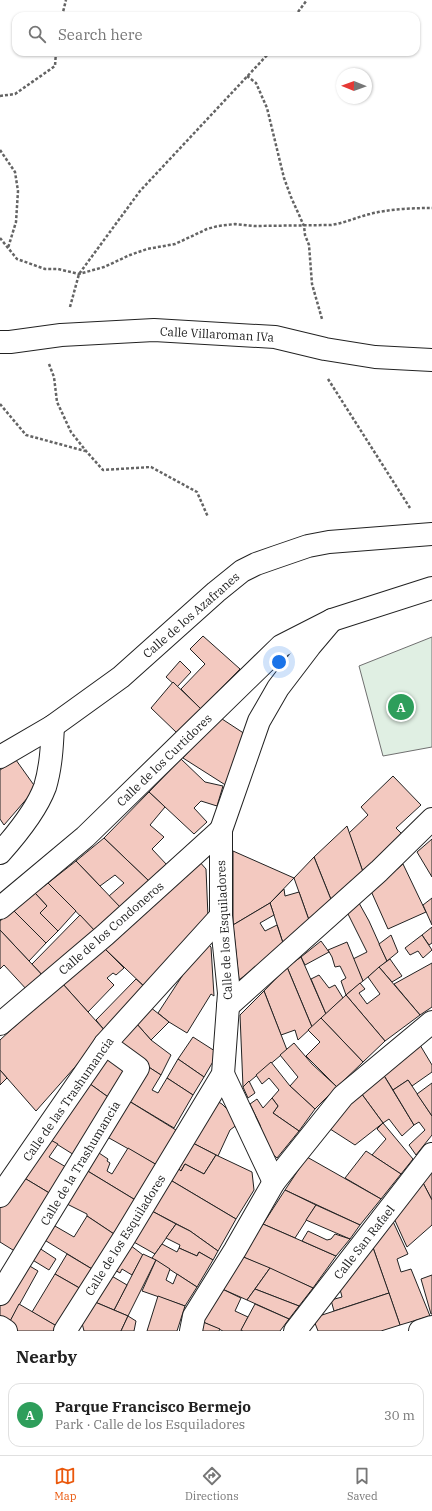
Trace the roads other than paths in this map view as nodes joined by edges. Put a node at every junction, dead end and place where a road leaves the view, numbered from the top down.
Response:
1 (3, 343) edge
2 (432, 360) edge
3 (430, 535) edge
4 (432, 588) edge
5 (332, 620) junction
6 (53, 726) junction
7 (0, 757) edge
8 (432, 819) edge
9 (221, 830) junction
10 (0, 853) edge
11 (0, 908) edge
12 (222, 916) junction
13 (228, 1006) junction
14 (432, 1022) edge
15 (0, 1024) edge
16 (105, 1044) junction
17 (223, 1074) junction
18 (432, 1154) edge
19 (274, 1182) junction
20 (0, 1196) edge
21 (0, 1294) edge
22 (0, 1327) edge
23 (432, 1327) edge
24 (67, 1330) edge
25 (6, 1331) edge
26 (191, 1331) edge
27 (295, 1331) edge
28 (420, 1331) edge

1 - 2 street, Calle Villaroman IVa
3 - 6 street, Calle de los Azafranes
4 - 5 street, Calle de los Curtidores
5 - 9 street, Calle de los Esquiladores
5 - 11 street, Calle de los Curtidores
6 - 7 street, Calle de los Azafranes
6 - 10 street
8 - 13 street, Calle de los Esquiladores
9 - 12 street, Calle de los Esquiladores
9 - 15 street, Calle de los Condoneros
12 - 13 street, Calle de los Esquiladores
12 - 16 street, Calle de las Trashumancia
13 - 17 street, Calle de los Esquiladores
14 - 19 street
16 - 20 street, Calle de las Trashumancia
16 - 21 street, Calle de la Trashumancia
17 - 19 street
17 - 24 street, Calle de los Esquiladores
18 - 27 street, Calle San Rafael
19 - 26 street
22 - 25 street
23 - 28 street

